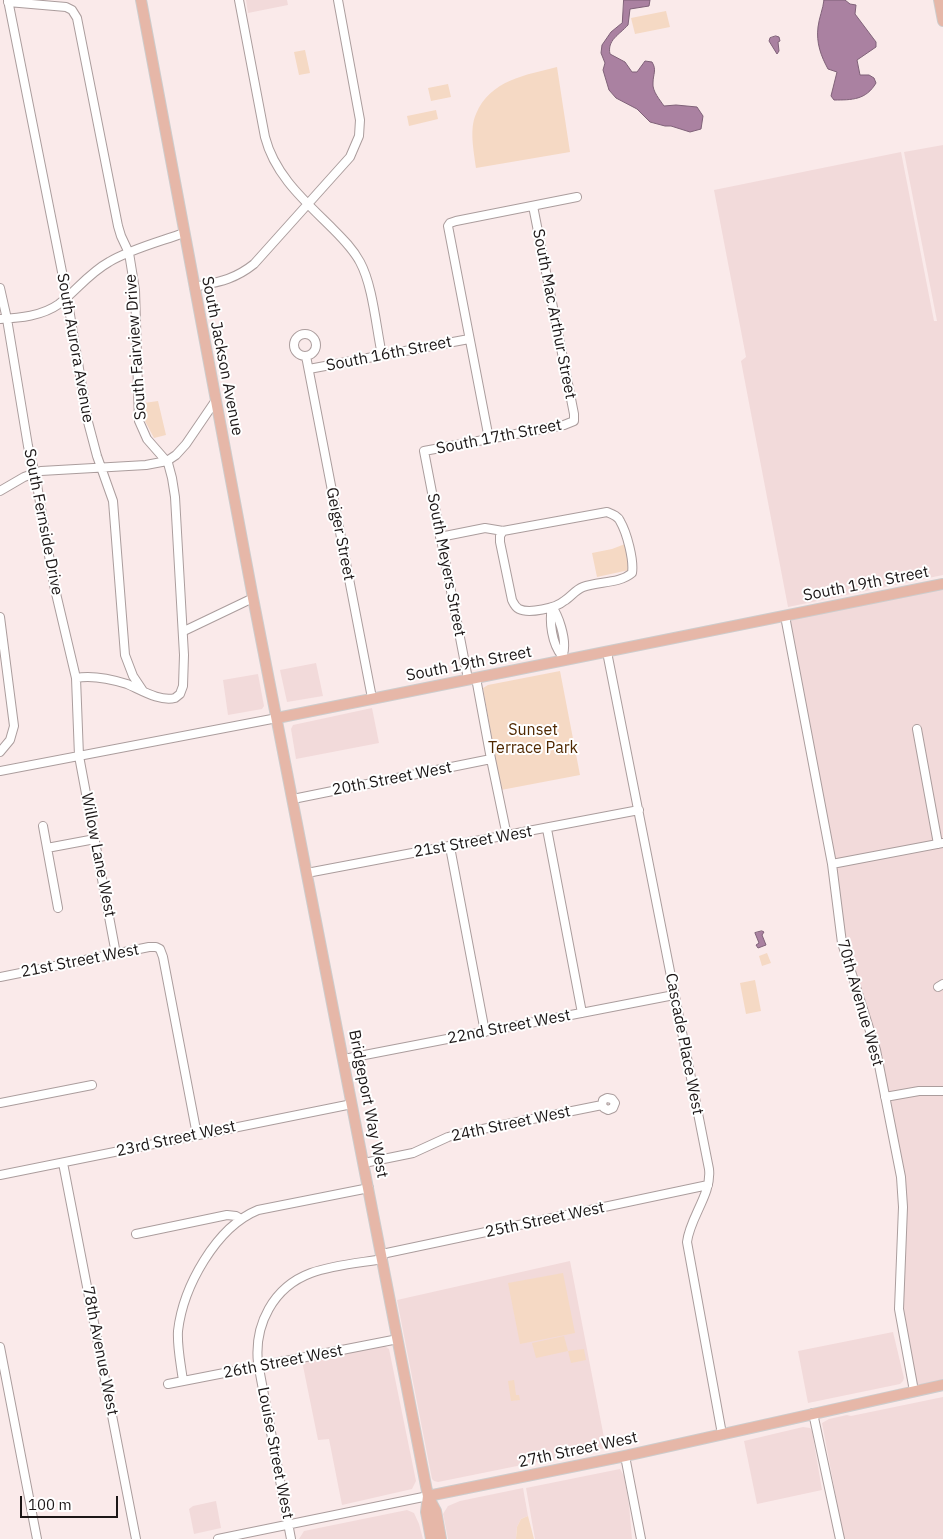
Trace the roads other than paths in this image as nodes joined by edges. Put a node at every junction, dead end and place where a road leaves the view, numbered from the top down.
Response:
1 (141, 0) edge
2 (239, 0) edge
3 (338, 0) edge
4 (939, 0) edge
5 (8, 1) edge
6 (943, 22) edge
7 (577, 197) dead end
8 (308, 204) junction
9 (533, 206) junction
10 (184, 233) junction
11 (129, 253) junction
12 (194, 287) junction
13 (0, 288) edge
14 (66, 297) junction
15 (3, 319) edge
16 (469, 339) junction
17 (382, 355) junction
18 (306, 356) dead end
19 (309, 369) junction
20 (216, 400) junction
21 (574, 421) joint
22 (489, 439) junction
23 (424, 451) joint
24 (167, 461) junction
25 (101, 468) junction
26 (35, 474) junction
27 (0, 491) edge
28 (503, 531) junction
29 (440, 537) junction
30 (943, 584) edge
31 (253, 598) junction
32 (552, 607) junction
33 (785, 616) junction
34 (0, 617) edge
35 (184, 631) junction
36 (607, 652) junction
37 (562, 658) junction
38 (76, 678) junction
39 (472, 678) junction
40 (144, 691) junction
41 (372, 698) junction
42 (277, 718) junction
43 (917, 729) dead end
44 (0, 752) edge
45 (80, 756) junction
46 (490, 759) junction
47 (0, 771) edge
48 (293, 799) junction
49 (639, 810) junction
50 (43, 826) dead end
51 (547, 829) junction
52 (507, 836) junction
53 (95, 839) junction
54 (941, 843) edge
55 (450, 847) junction
56 (47, 848) junction
57 (832, 864) junction
58 (307, 873) junction
59 (58, 908) dead end
60 (116, 954) junction
61 (0, 977) edge
62 (674, 995) junction
63 (582, 1012) junction
64 (485, 1032) junction
65 (344, 1059) junction
66 (92, 1085) dead end
67 (943, 1092) edge
68 (885, 1097) junction
69 (0, 1103) edge
70 (352, 1104) junction
71 (602, 1105) dead end
72 (197, 1135) junction
73 (64, 1163) junction
74 (364, 1163) junction
75 (0, 1175) edge
76 (708, 1185) junction
77 (369, 1188) junction
78 (241, 1219) junction
79 (136, 1234) dead end
80 (382, 1256) junction
81 (398, 1339) junction
82 (0, 1347) edge
83 (259, 1366) junction
84 (3, 1378) edge
85 (183, 1381) junction
86 (168, 1384) dead end
87 (943, 1385) edge
88 (914, 1391) junction
89 (813, 1413) junction
90 (722, 1434) junction
91 (625, 1456) junction
92 (428, 1496) junction
93 (288, 1524) junction
94 (37, 1539) edge
95 (136, 1539) edge
96 (218, 1539) edge
97 (291, 1539) edge
98 (431, 1539) edge
99 (441, 1539) edge
100 (641, 1539) edge
101 (840, 1539) edge

1 - 10 main road, South Jackson Avenue
2 - 8 street
3 - 8 street
4 - 6 main road
5 - 11 street, South Fairview Drive
5 - 14 street, South Aurora Avenue
7 - 9 street
8 - 12 street
8 - 17 street
9 - 16 street
9 - 21 street, South Mac Arthur Street
10 - 11 street
10 - 12 main road, South Jackson Avenue
11 - 14 street
11 - 24 street, South Fairview Drive
12 - 20 main road, South Jackson Avenue
13 - 15 street, South Fernside Drive
14 - 15 street
14 - 25 street, South Aurora Avenue
15 - 26 street, South Fernside Drive
16 - 17 street, South 16th Street
16 - 22 street
17 - 19 street, South 16th Street
18 - 19 street, Geiger Street
19 - 41 street, Geiger Street
20 - 24 street
20 - 31 main road, South Jackson Avenue
21 - 22 street, South 17th Street
22 - 23 street, South 17th Street
23 - 29 street, South Meyers Street
24 - 25 street
24 - 35 street, South Fairview Drive
25 - 26 street
25 - 40 street, South Aurora Avenue
26 - 27 street
26 - 38 street, South Fernside Drive
28 - 29 street
28 - 32 street
28 - 32 street
29 - 39 street, South Meyers Street
30 - 33 main road, South 19th Street
31 - 35 street
31 - 42 main road, South Jackson Avenue
32 - 37 street
33 - 36 main road, South 19th Street
33 - 57 street, 70th Avenue West
34 - 44 street
35 - 40 street, South Fairview Drive
36 - 37 main road, South 19th Street
36 - 49 street, Cascade Place West
37 - 39 main road, South 19th Street
38 - 40 street
38 - 45 street, South Fernside Drive
39 - 41 main road, South 19th Street
39 - 46 street, South Meyers Street
41 - 42 main road, South 19th Street
42 - 45 street, South 19th Street
42 - 48 main road, Bridgeport Way West
43 - 54 street
45 - 47 street, South 19th Street
45 - 53 street, Willow Lane West
46 - 48 street, 20th Street West
46 - 52 street, South Meyers Street
48 - 58 main road, Bridgeport Way West
49 - 51 street, 21st Street West
49 - 62 street, Cascade Place West
50 - 56 street
51 - 52 street, 21st Street West
51 - 63 street
52 - 55 street, 21st Street West
53 - 56 street
53 - 60 street, Willow Lane West
54 - 57 street
55 - 58 street, 21st Street West
55 - 64 street
56 - 59 street
57 - 68 street, 70th Avenue West
58 - 65 main road, Bridgeport Way West
60 - 61 street, 21st Street West
60 - 72 street, 21st Street West
62 - 63 street, 22nd Street West
62 - 76 street, Cascade Place West
63 - 64 street, 22nd Street West
64 - 65 street, 22nd Street West
65 - 70 main road, Bridgeport Way West
66 - 69 street
67 - 68 street
68 - 88 street, 70th Avenue West
70 - 72 street, 23rd Street West
70 - 74 main road, Bridgeport Way West
71 - 74 street, 24th Street West
72 - 73 street, 23rd Street West
73 - 75 street, 23rd Street West
73 - 95 street, 78th Avenue West
74 - 77 main road, Bridgeport Way West
76 - 80 street, 25th Street West
76 - 90 street, Cascade Place West
77 - 78 street
77 - 80 main road, Bridgeport Way West
78 - 79 street
78 - 85 street
80 - 81 main road, Bridgeport Way West
80 - 83 street, 25th Street West
81 - 83 street, 26th Street West
81 - 92 main road, Bridgeport Way West
82 - 84 street
83 - 85 street, 26th Street West
83 - 93 street, Louise Street West
84 - 94 street
85 - 86 street, 26th Street West
87 - 88 main road, 27th Street West
88 - 89 main road, 27th Street West
89 - 90 main road, 27th Street West
89 - 101 street
90 - 91 main road, 27th Street West
91 - 92 main road, 27th Street West
91 - 100 street
92 - 93 street, 27th Street West
92 - 98 main road, Bridgeport Way West
92 - 99 main road, Bridgeport Way West
93 - 96 street, 27th Street West
93 - 97 street, Louise Street West

